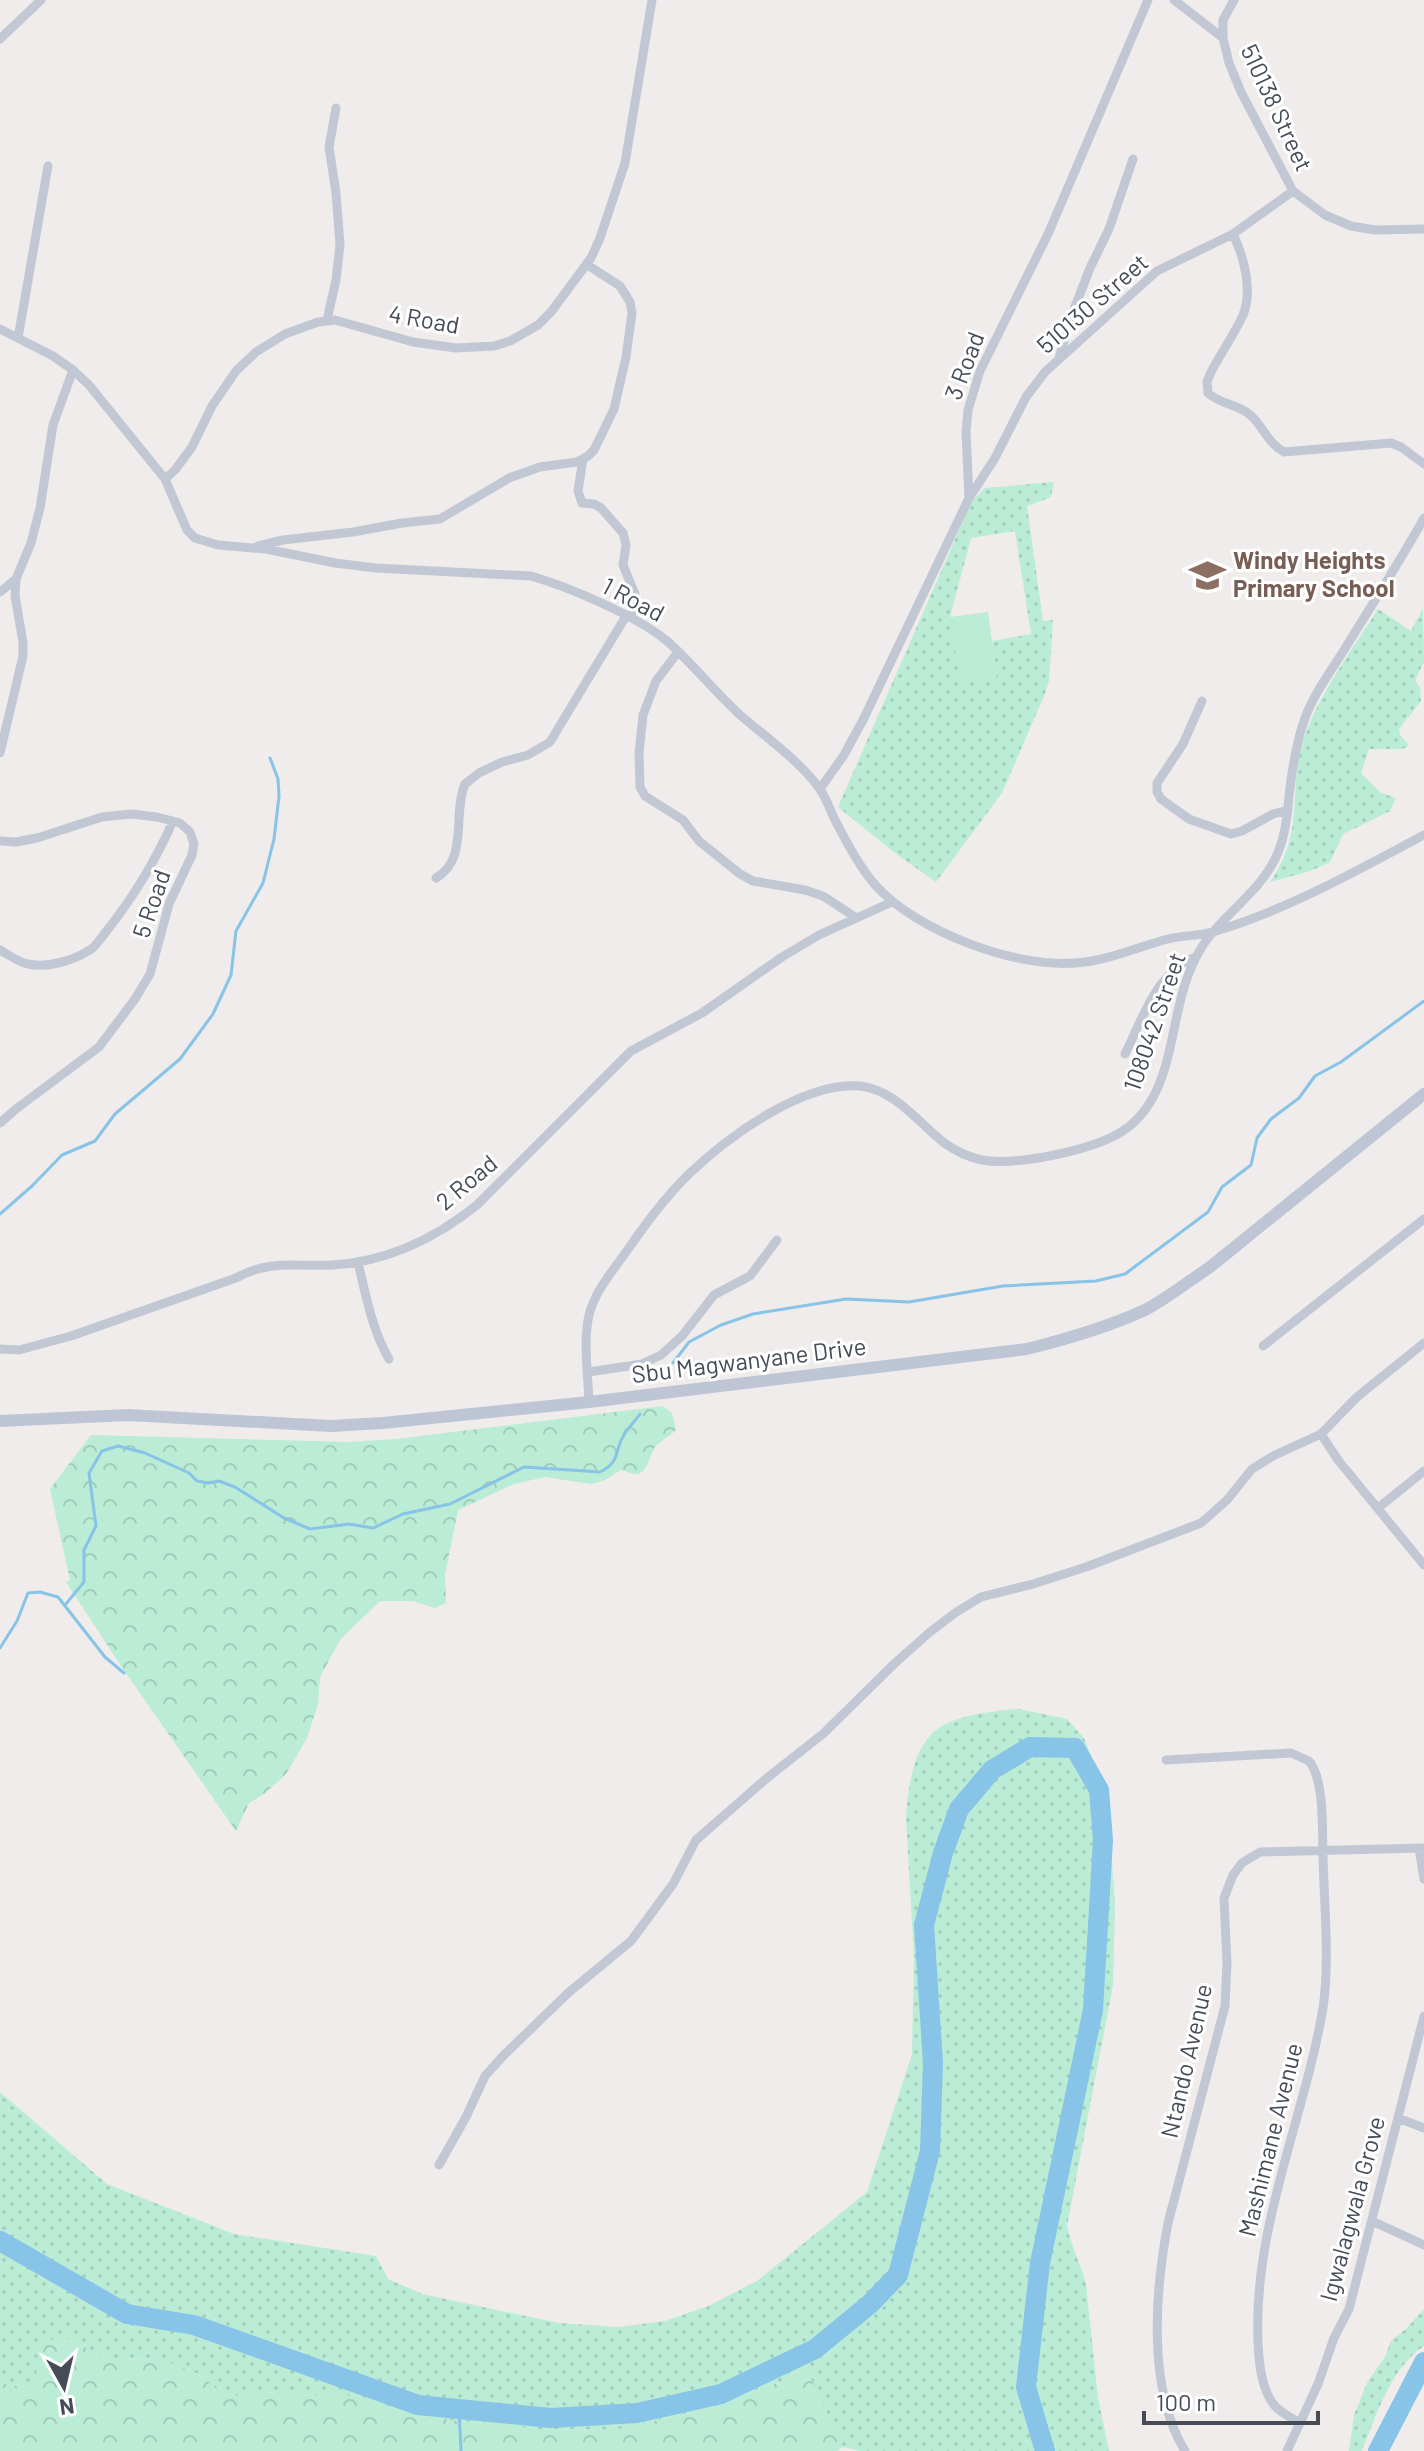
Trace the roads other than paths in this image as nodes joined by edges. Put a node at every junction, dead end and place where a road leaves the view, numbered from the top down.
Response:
1 (41, 0) edge
2 (652, 0) edge
3 (1148, 0) edge
4 (1174, 0) edge
5 (1234, 0) edge
6 (1223, 38) junction
7 (0, 39) edge
8 (336, 108) dead end
9 (1133, 159) dead end
10 (48, 166) dead end
11 (1293, 191) junction
12 (1424, 229) edge
13 (1233, 234) junction
14 (586, 264) junction
15 (327, 320) junction
16 (0, 329) edge
17 (18, 338) junction
18 (1059, 360) junction
19 (73, 370) junction
20 (583, 459) junction
21 (1424, 464) edge
22 (165, 479) junction
23 (969, 498) junction
24 (1424, 518) edge
25 (251, 548) junction
26 (16, 579) junction
27 (0, 592) edge
28 (628, 617) junction
29 (678, 652) junction
30 (1202, 701) dead end
31 (0, 753) edge
32 (820, 789) junction
33 (1288, 810) junction
34 (173, 821) junction
35 (1424, 835) edge
36 (0, 841) edge
37 (436, 878) dead end
38 (892, 902) junction
39 (855, 917) junction
40 (1212, 932) junction
41 (0, 950) edge
42 (1196, 957) junction
43 (1125, 1054) dead end
44 (1424, 1094) edge
45 (0, 1123) edge
46 (1424, 1219) edge
47 (777, 1240) dead end
48 (358, 1263) junction
49 (1424, 1343) edge
50 (1263, 1346) dead end
51 (0, 1349) edge
52 (389, 1359) dead end
53 (588, 1372) junction
54 (589, 1402) junction
55 (0, 1421) edge
56 (1323, 1432) junction
57 (1424, 1471) edge
58 (1378, 1508) junction
59 (1424, 1565) edge
60 (1166, 1760) dead end
61 (1422, 1848) edge
62 (1322, 1850) junction
63 (1424, 1879) edge
64 (1424, 2016) edge
65 (1398, 2118) junction
66 (1424, 2128) edge
67 (439, 2165) dead end
68 (1372, 2221) junction
69 (1424, 2245) edge
70 (1300, 2423) junction
71 (1185, 2451) edge
72 (1287, 2451) edge

1 - 7 street
2 - 14 street, 4 Road
3 - 23 street, 3 Road
4 - 6 street
5 - 6 street, 510138 Street
6 - 11 street, 510138 Street
8 - 15 street
9 - 18 street
10 - 17 street
11 - 12 street, 510138 Street
11 - 13 street, 510130 Street
13 - 18 street, 510130 Street
13 - 21 street
14 - 15 street, 4 Road
14 - 20 street
15 - 22 street, 4 Road
16 - 17 street, 1 Road
17 - 19 street, 1 Road
18 - 23 street, 510130 Street
19 - 22 street, 1 Road
19 - 26 street
20 - 25 street
20 - 28 street
22 - 25 street, 1 Road
23 - 32 street, 3 Road
24 - 33 street
25 - 28 street, 1 Road
26 - 27 street
26 - 31 street
28 - 29 street, 1 Road
28 - 37 street
29 - 32 street, 1 Road
29 - 39 street
30 - 33 street
32 - 38 street, 1 Road
33 - 40 street
34 - 36 street
34 - 41 street
34 - 45 street, 5 Road
35 - 40 street, 108042 Street
38 - 39 street, 2 Road
38 - 40 street, 1 Road
39 - 48 street, 2 Road
40 - 42 street, 108042 Street
42 - 43 street
42 - 53 street, 108042 Street
44 - 54 main road, Sbu Magwanyane Drive
46 - 50 street
47 - 53 street
48 - 51 street, 2 Road
48 - 52 street
49 - 56 street
53 - 54 street, 108042 Street
54 - 55 main road, Sbu Magwanyane Drive
56 - 58 street
56 - 67 street
57 - 58 street
58 - 59 street
60 - 62 street, Mashimane Avenue
61 - 62 street, Ntando Avenue
61 - 63 street
62 - 70 street, Mashimane Avenue
62 - 71 street, Ntando Avenue
64 - 65 street, Igwalagwala Grove
65 - 66 street
65 - 68 street, Igwalagwala Grove
68 - 69 street
68 - 70 street, Igwalagwala Grove
70 - 72 street, Igwalagwala Grove

